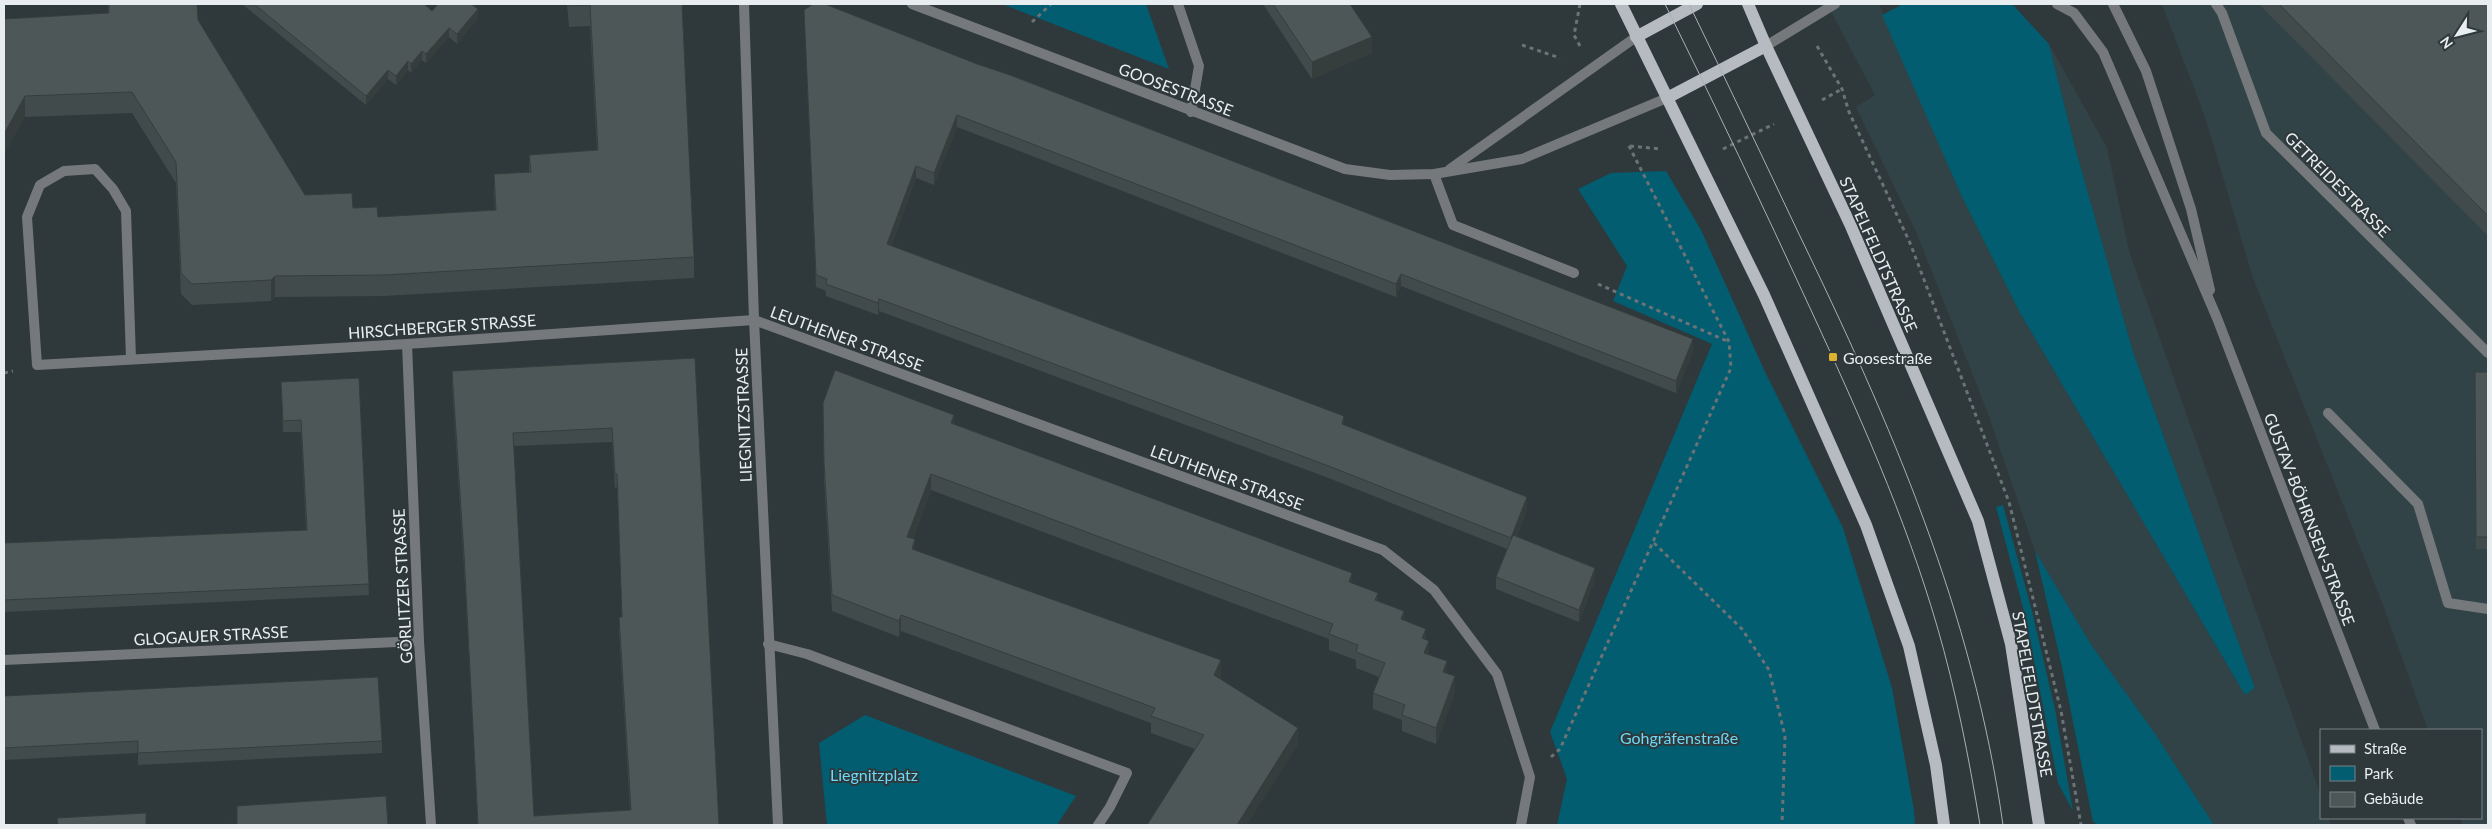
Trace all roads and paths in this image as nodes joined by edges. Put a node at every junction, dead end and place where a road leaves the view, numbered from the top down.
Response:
1 (744, 4) edge
2 (912, 4) edge
3 (1178, 4) edge
4 (1621, 4) edge
5 (1697, 4) edge
6 (1748, 4) edge
7 (1835, 4) edge
8 (2057, 4) edge
9 (2113, 4) edge
10 (2216, 4) edge
11 (1636, 37) junction
12 (1522, 45) dead end
13 (1766, 46) junction
14 (1592, 69) junction
15 (1842, 89) dead end
16 (1667, 98) junction
17 (1191, 112) junction
18 (1797, 113) junction
19 (1693, 152) junction
20 (1447, 171) junction
21 (1434, 174) junction
22 (1574, 274) joint
23 (2217, 318) junction
24 (754, 320) junction
25 (1729, 342) junction
26 (407, 344) junction
27 (2488, 353) edge
28 (131, 359) junction
29 (2328, 413) dead end
30 (1654, 543) junction
31 (2488, 609) edge
32 (420, 641) junction
33 (768, 644) junction
34 (4, 660) edge
35 (2375, 729) edge
36 (1530, 777) junction
37 (2042, 823) edge
38 (430, 825) edge
39 (778, 825) edge
40 (1098, 825) edge
41 (1521, 825) edge
42 (1782, 825) edge
43 (1944, 825) edge

1 - 24 street, LIEGNITZSTRASSE
2 - 17 street, GOOSESTRASSE
3 - 17 street
4 - 11 main road
5 - 11 main road
6 - 13 main road, STAPELFELDTSTRASSE
7 - 13 street
8 - 23 street, GUSTAV-BÖHRNSEN-STRASSE
9 - 23 street, GUSTAV-BÖHRNSEN-STRASSE
10 - 27 street, GETREIDESTRASSE
11 - 14 street, GOOSESTRASSE
11 - 16 main road
12 - 14 path
13 - 16 main road
13 - 18 main road, STAPELFELDTSTRASSE
14 - 20 street, GOOSESTRASSE
15 - 18 path
16 - 19 main road
16 - 20 street, GOOSESTRASSE
17 - 21 street, GOOSESTRASSE
18 - 19 path
18 - 37 main road, STAPELFELDTSTRASSE
19 - 25 path
19 - 43 main road
20 - 21 street, GOOSESTRASSE
21 - 22 street
22 - 25 path
23 - 35 street, GUSTAV-BÖHRNSEN-STRASSE
24 - 26 street, HIRSCHBERGER STRASSE
24 - 33 street, LIEGNITZSTRASSE
24 - 36 street, LEUTHENER STRASSE
25 - 30 path
26 - 28 street, HIRSCHBERGER STRASSE
26 - 32 street, GÖRLITZER STRASSE
28 - 28 street, HIRSCHBERGER STRASSE
29 - 31 street
30 - 36 path
30 - 42 path
32 - 34 street, GLOGAUER STRASSE
32 - 38 street, GÖRLITZER STRASSE
33 - 39 street, LIEGNITZSTRASSE
33 - 40 street
36 - 41 street, LEUTHENER STRASSE

